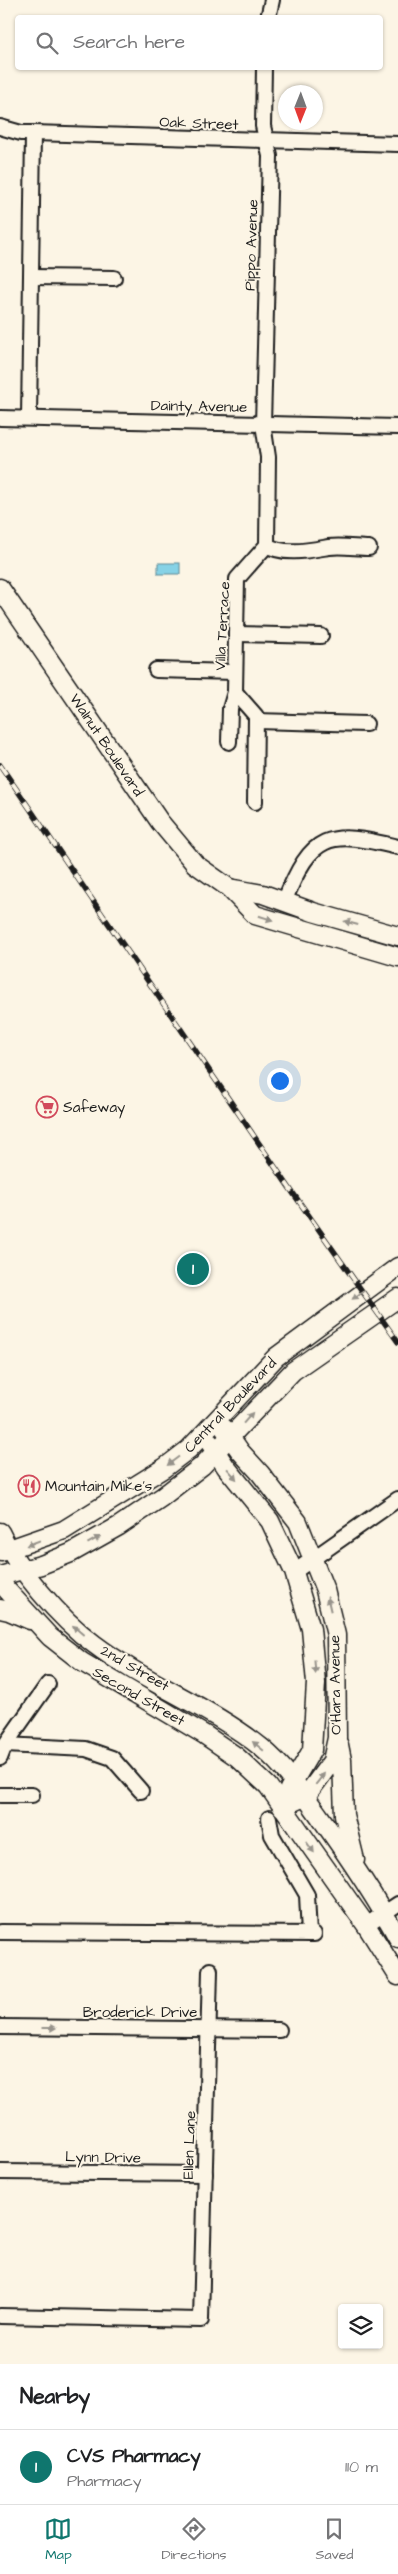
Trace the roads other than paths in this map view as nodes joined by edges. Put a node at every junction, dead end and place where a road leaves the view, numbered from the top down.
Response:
1 (272, 0) edge
2 (269, 15) edge
3 (264, 70) edge
4 (0, 126) edge
5 (33, 134) junction
6 (266, 141) junction
7 (398, 144) edge
8 (31, 277) junction
9 (114, 278) dead end
10 (0, 418) edge
11 (28, 418) junction
12 (263, 424) junction
13 (398, 427) edge
14 (267, 545) junction
15 (369, 548) dead end
16 (0, 588) edge
17 (236, 634) junction
18 (321, 636) dead end
19 (156, 670) dead end
20 (235, 672) junction
21 (235, 692) junction
22 (256, 721) junction
23 (366, 724) dead end
24 (229, 742) dead end
25 (255, 802) dead end
26 (398, 847) edge
27 (229, 888) junction
28 (284, 902) junction
29 (398, 936) edge
30 (398, 957) edge
31 (398, 1267) edge
32 (398, 1298) edge
33 (218, 1419) junction
34 (204, 1434) junction
35 (230, 1437) junction
36 (216, 1452) junction
37 (398, 1499) edge
38 (0, 1532) edge
39 (6, 1551) edge
40 (314, 1558) junction
41 (24, 1569) junction
42 (294, 1572) junction
43 (0, 1577) edge
44 (0, 1609) edge
45 (40, 1625) junction
46 (48, 1684) dead end
47 (337, 1738) junction
48 (2, 1751) edge
49 (294, 1779) junction
50 (141, 1791) dead end
51 (32, 1795) dead end
52 (0, 1796) edge
53 (306, 1796) junction
54 (275, 1813) junction
55 (358, 1873) junction
56 (391, 1909) edge
57 (366, 1925) junction
58 (0, 1932) edge
59 (398, 1938) edge
60 (210, 1970) dead end
61 (398, 1976) edge
62 (0, 2027) edge
63 (209, 2028) junction
64 (279, 2030) dead end
65 (0, 2172) edge
66 (205, 2174) junction
67 (0, 2316) edge

1 - 2 street
3 - 6 street, Pippo Avenue
4 - 5 street, Oak Street
5 - 6 street, Oak Street
5 - 8 street
6 - 7 street, Oak Street
6 - 12 street, Pippo Avenue
8 - 9 street
8 - 11 street
10 - 11 street, Dainty Avenue
11 - 12 street, Dainty Avenue
12 - 13 street, Dainty Avenue
12 - 14 street
14 - 15 street
14 - 17 street, Villa Terrace
16 - 27 street, Walnut Boulevard
17 - 18 street
17 - 20 street, Villa Terrace
19 - 20 street
20 - 21 street, Villa Terrace
21 - 22 street, Villa Terrace
21 - 24 street
22 - 23 street
22 - 25 street
26 - 28 street
27 - 28 street, Walnut Boulevard
27 -> 30 street, Walnut Boulevard
29 -> 28 street, Walnut Boulevard
31 -> 33 street, Central Boulevard
35 -> 32 street, Central Boulevard
33 - 34 street, Central Boulevard
33 - 35 street, O'Hara Avenue
34 - 36 street, O'Hara Avenue
34 -> 39 street, Central Boulevard
35 - 36 street, Central Boulevard
35 - 40 street, O'Hara Avenue
41 -> 36 street, Central Boulevard
36 -> 42 street, O'Hara Avenue
37 - 40 street
38 - 39 street, 2nd Street
39 - 41 street, 2nd Street
40 - 42 street
47 -> 40 street, O'Hara Avenue
41 - 43 street, Central Boulevard
49 -> 41 street, 2nd Street
42 -> 49 street, O'Hara Avenue
43 - 45 street, Second Street
44 - 45 street
45 - 54 street, Second Street
46 - 48 street
53 -> 47 street, O'Hara Avenue
47 - 55 street
48 - 50 street
49 - 53 street
49 - 54 street, O'Hara Avenue
51 - 52 street
53 - 54 street, O'Hara Avenue
53 - 55 street
54 -> 57 street
54 - 58 street
55 - 56 street
56 - 57 street
56 - 59 street
57 - 61 street
60 - 63 street, Ellen Lane
62 -> 63 street, Broderick Drive
63 - 64 street, Broderick Drive
63 - 66 street, Ellen Lane
65 - 66 street, Lynn Drive
66 - 67 street, Ellen Lane

